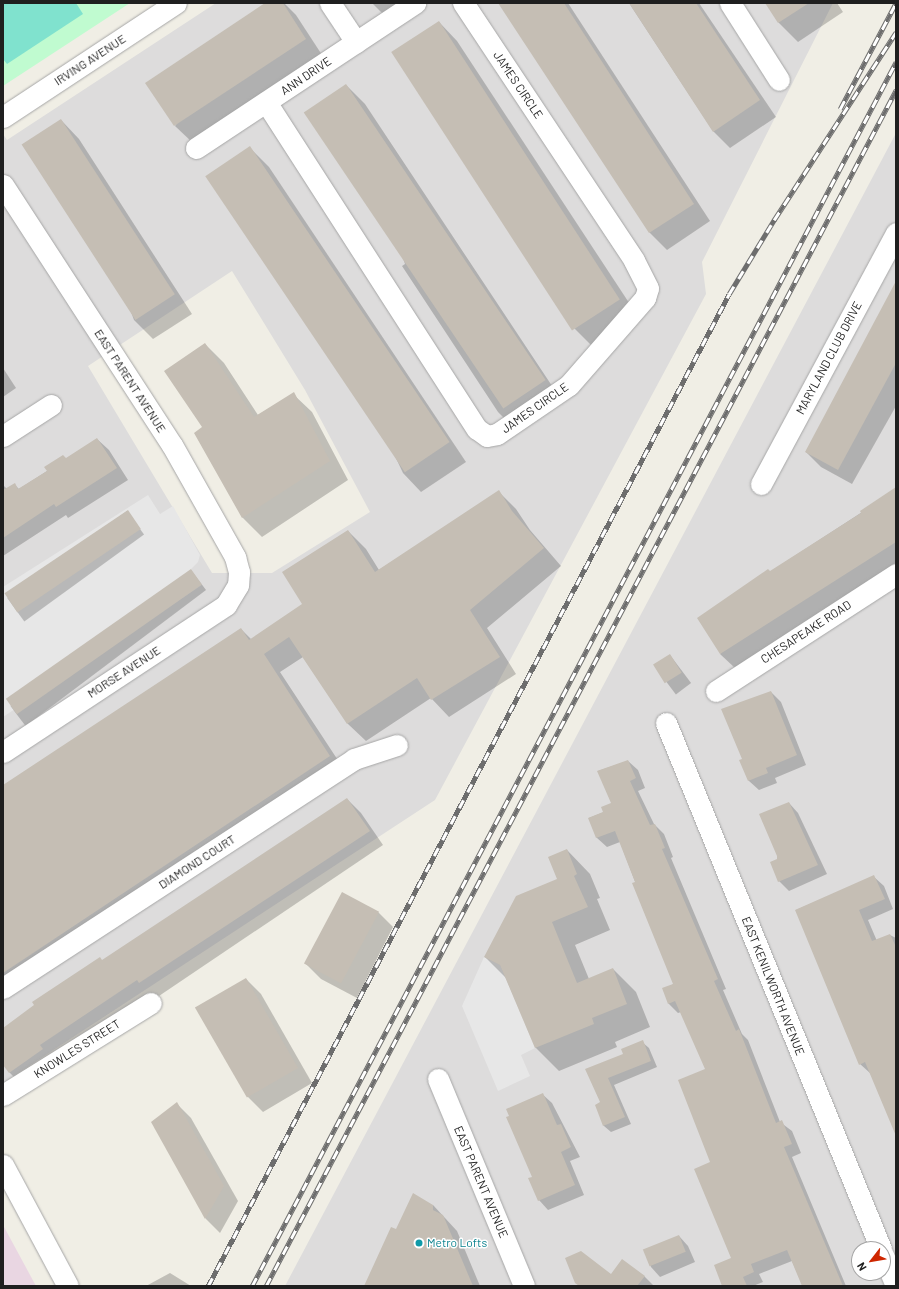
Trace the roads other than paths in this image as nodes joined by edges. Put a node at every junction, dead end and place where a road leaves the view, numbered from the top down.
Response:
1 (176, 3) edge
2 (330, 3) edge
3 (415, 3) edge
4 (464, 3) edge
5 (730, 3) edge
6 (356, 42) junction
7 (779, 80) dead end
8 (266, 102) junction
9 (3, 117) edge
10 (196, 148) dead end
11 (3, 185) edge
12 (896, 233) edge
13 (50, 405) dead end
14 (3, 436) edge
15 (761, 484) dead end
16 (896, 574) edge
17 (238, 585) joint
18 (716, 691) dead end
19 (666, 723) dead end
20 (397, 745) dead end
21 (3, 752) edge
22 (3, 988) edge
23 (151, 1003) dead end
24 (438, 1079) dead end
25 (3, 1096) edge
26 (3, 1167) edge
27 (878, 1241) edge
28 (891, 1274) edge
29 (68, 1286) edge
30 (524, 1286) edge
31 (896, 1286) edge

1 - 9 street, IRVING AVENUE
2 - 6 street
3 - 6 street, ANN DRIVE
4 - 8 street, JAMES CIRCLE
5 - 7 street
6 - 8 street, ANN DRIVE
8 - 10 street, ANN DRIVE
11 - 17 street, EAST PARENT AVENUE
12 - 15 street, MARYLAND CLUB DRIVE
13 - 14 street
16 - 18 street, CHESAPEAKE ROAD
17 - 21 street, MORSE AVENUE
19 - 27 street, EAST KENILWORTH AVENUE
20 - 22 street, DIAMOND COURT
23 - 25 street, KNOWLES STREET
24 - 30 street, EAST PARENT AVENUE
26 - 29 street
28 - 31 street

